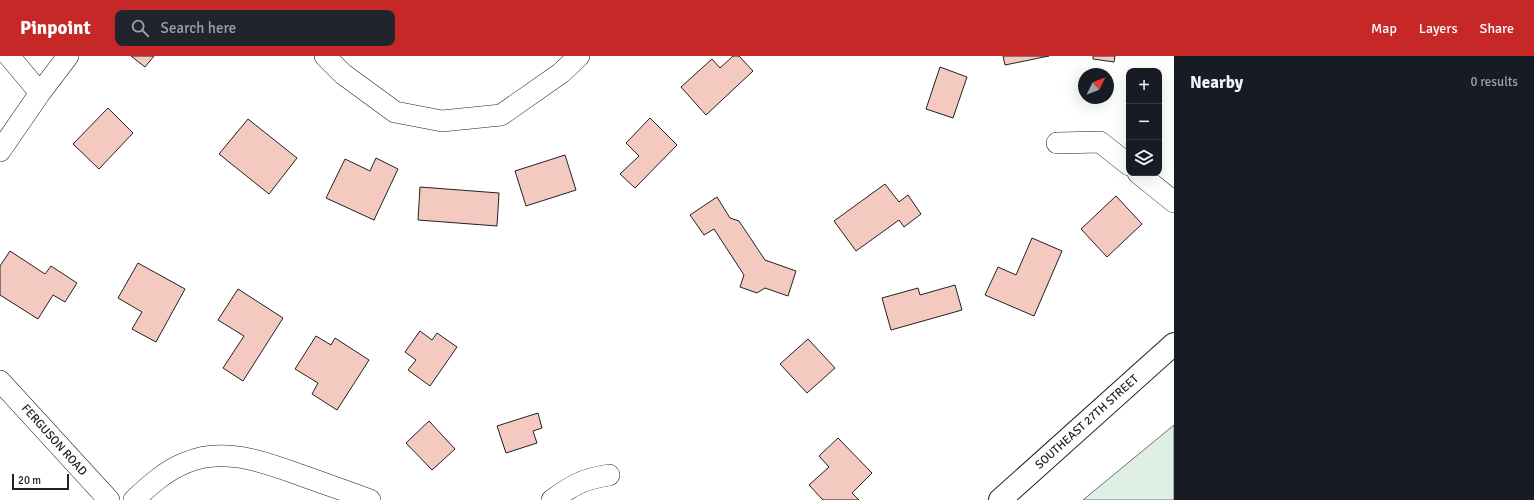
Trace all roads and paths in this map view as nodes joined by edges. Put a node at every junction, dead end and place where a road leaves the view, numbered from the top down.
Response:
1 (9, 56) edge
2 (68, 56) edge
3 (325, 56) edge
4 (579, 56) edge
5 (40, 93) junction
6 (1057, 143) dead end
7 (0, 151) edge
8 (1126, 164) edge
9 (1142, 176) edge
10 (1174, 202) edge
11 (1174, 344) edge
12 (0, 381) edge
13 (609, 475) dead end
14 (109, 500) edge
15 (134, 500) edge
16 (370, 500) edge
17 (552, 500) edge
18 (1000, 500) edge

1 - 5 street
2 - 5 street
3 - 4 street
5 - 7 street
6 - 8 street
9 - 10 street
11 - 18 main road, SOUTHEAST 27TH STREET
12 - 14 street, FERGUSON ROAD
13 - 17 street
15 - 16 street

